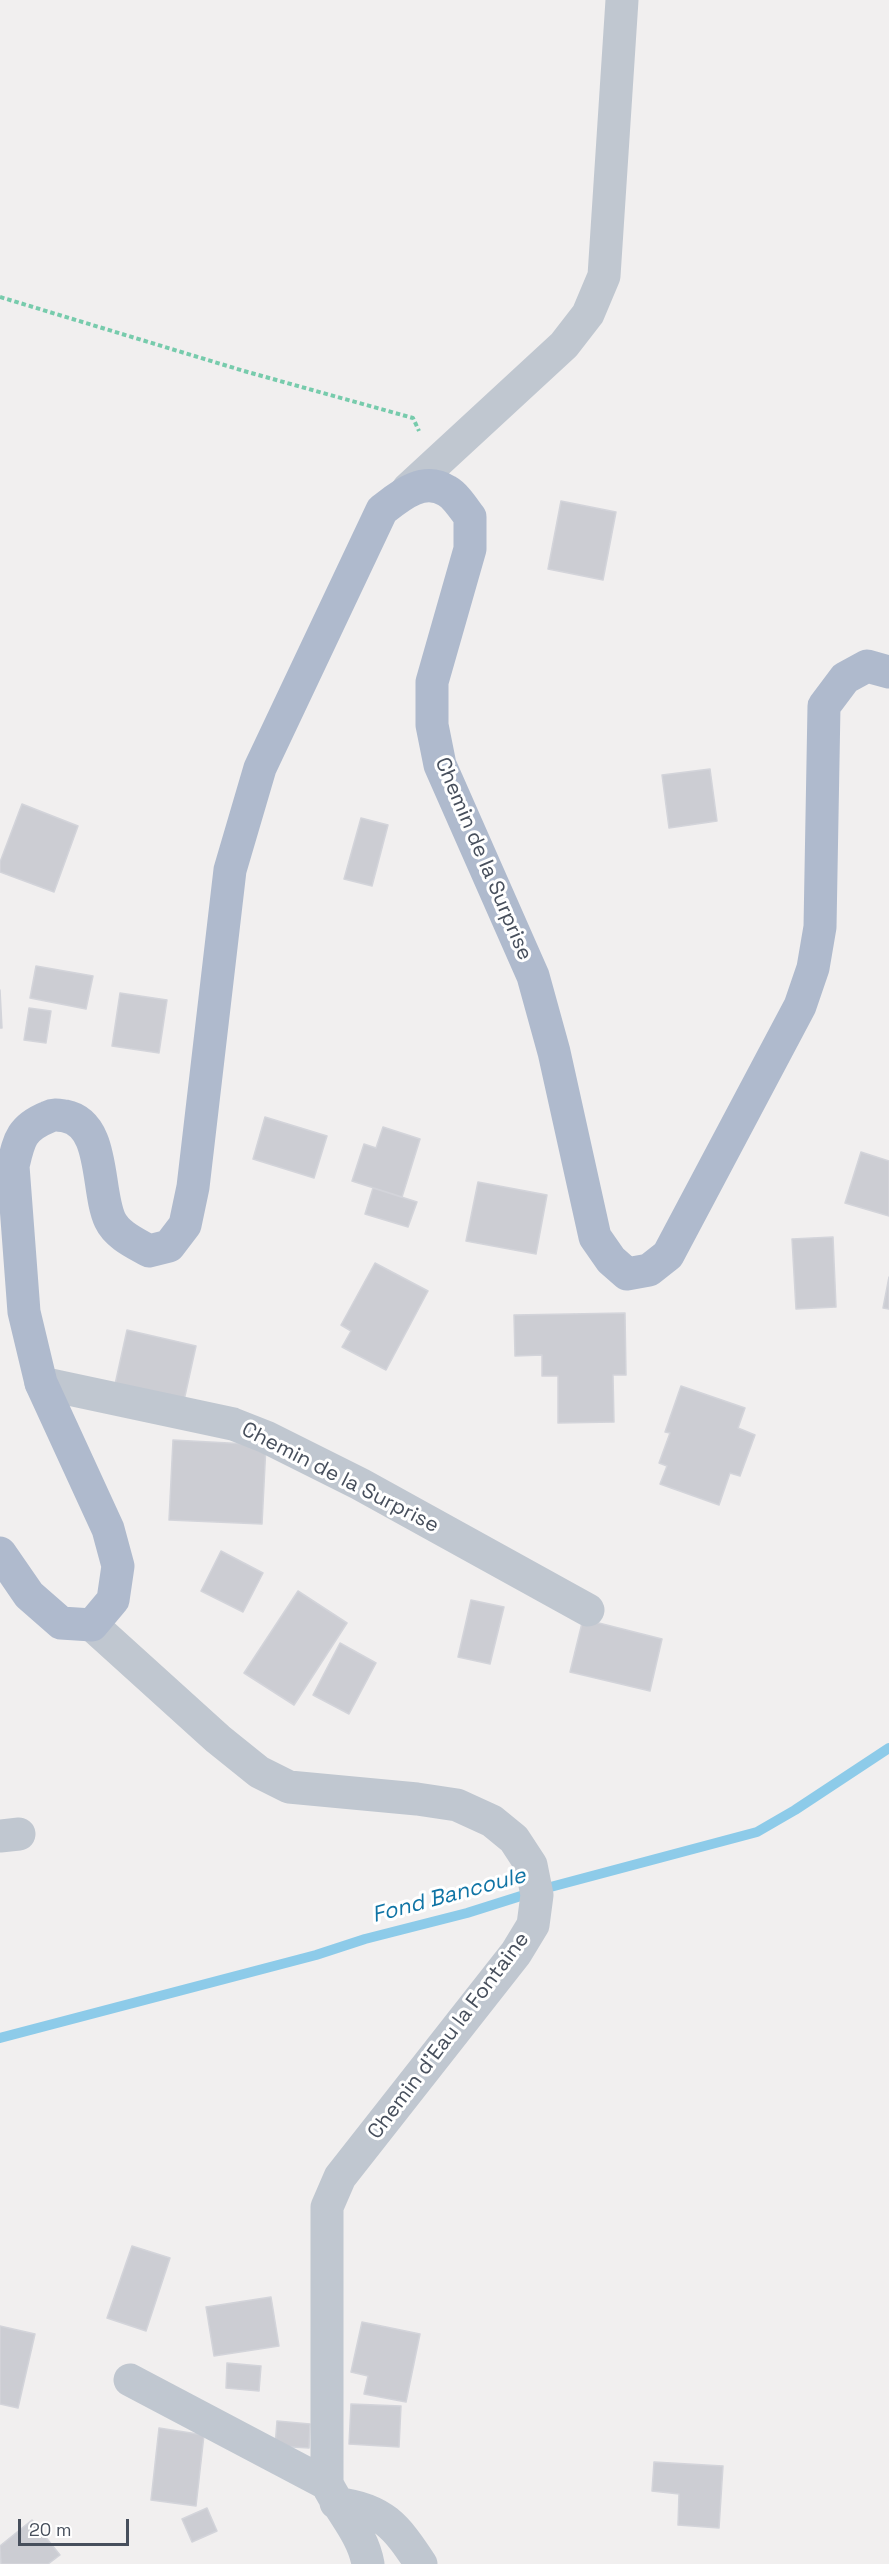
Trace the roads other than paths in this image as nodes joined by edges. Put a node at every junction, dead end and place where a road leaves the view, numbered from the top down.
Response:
1 (622, 0) edge
2 (408, 489) junction
3 (889, 672) edge
4 (41, 1383) junction
5 (0, 1553) edge
6 (588, 1610) dead end
7 (92, 1625) junction
8 (130, 2380) dead end
9 (332, 2494) junction
10 (368, 2564) edge
11 (421, 2564) edge

1 - 2 street
2 - 3 main road, Chemin de la Surprise
2 - 4 main road
4 - 6 street, Chemin de la Surprise
4 - 7 main road
5 - 7 main road
7 - 9 street, Chemin d'Eau la Fontaine
8 - 9 street
9 - 10 street
9 - 11 street

